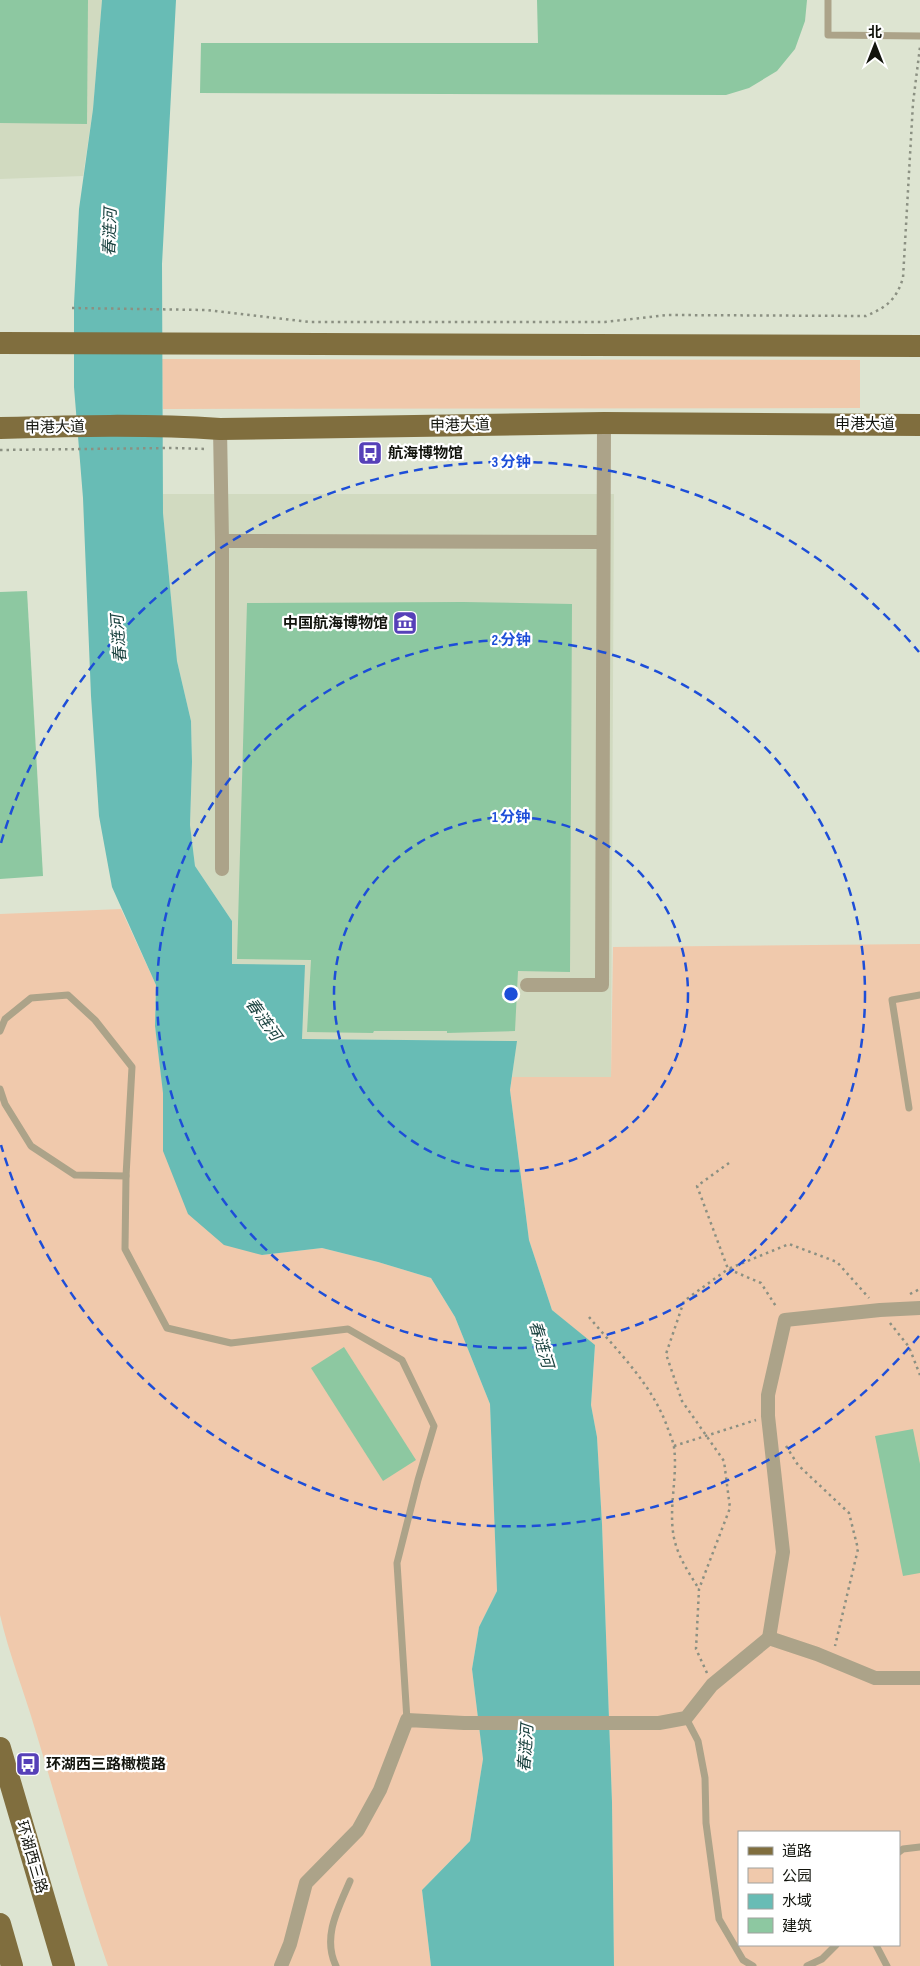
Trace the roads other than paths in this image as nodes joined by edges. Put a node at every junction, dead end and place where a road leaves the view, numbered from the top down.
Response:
1 (828, 0) edge
2 (920, 36) edge
3 (0, 343) edge
4 (920, 346) edge
5 (604, 423) junction
6 (920, 425) edge
7 (0, 428) edge
8 (220, 429) junction
9 (222, 541) junction
10 (603, 542) junction
11 (222, 869) dead end
12 (527, 985) dead end
13 (920, 995) edge
14 (0, 1031) edge
15 (0, 1089) edge
16 (909, 1108) dead end
17 (126, 1176) junction
18 (920, 1308) edge
19 (769, 1638) junction
20 (920, 1678) edge
21 (686, 1718) junction
22 (407, 1720) junction
23 (0, 1748) edge
24 (920, 1847) edge
25 (900, 1851) edge
26 (350, 1882) dead end
27 (0, 1924) edge
28 (835, 1946) edge
29 (877, 1946) edge
30 (12, 1966) edge
31 (64, 1966) edge
32 (281, 1966) edge
33 (336, 1966) edge
34 (753, 1966) edge
35 (807, 1966) edge
36 (887, 1966) edge

1 - 2 lane
3 - 4 main road
5 - 6 main road, 申港大道
5 - 8 main road, 申港大道
5 - 10 street
7 - 8 main road, 申港大道
8 - 9 street
9 - 10 street
9 - 11 street
10 - 12 street
13 - 16 lane
14 - 17 lane
15 - 17 lane
17 - 22 lane
18 - 19 street
19 - 20 street
19 - 21 street
21 - 22 street
21 - 34 lane
22 - 32 street
23 - 31 main road, 环湖西三路
24 - 25 lane
26 - 33 lane
27 - 30 main road
28 - 35 lane
29 - 36 lane

